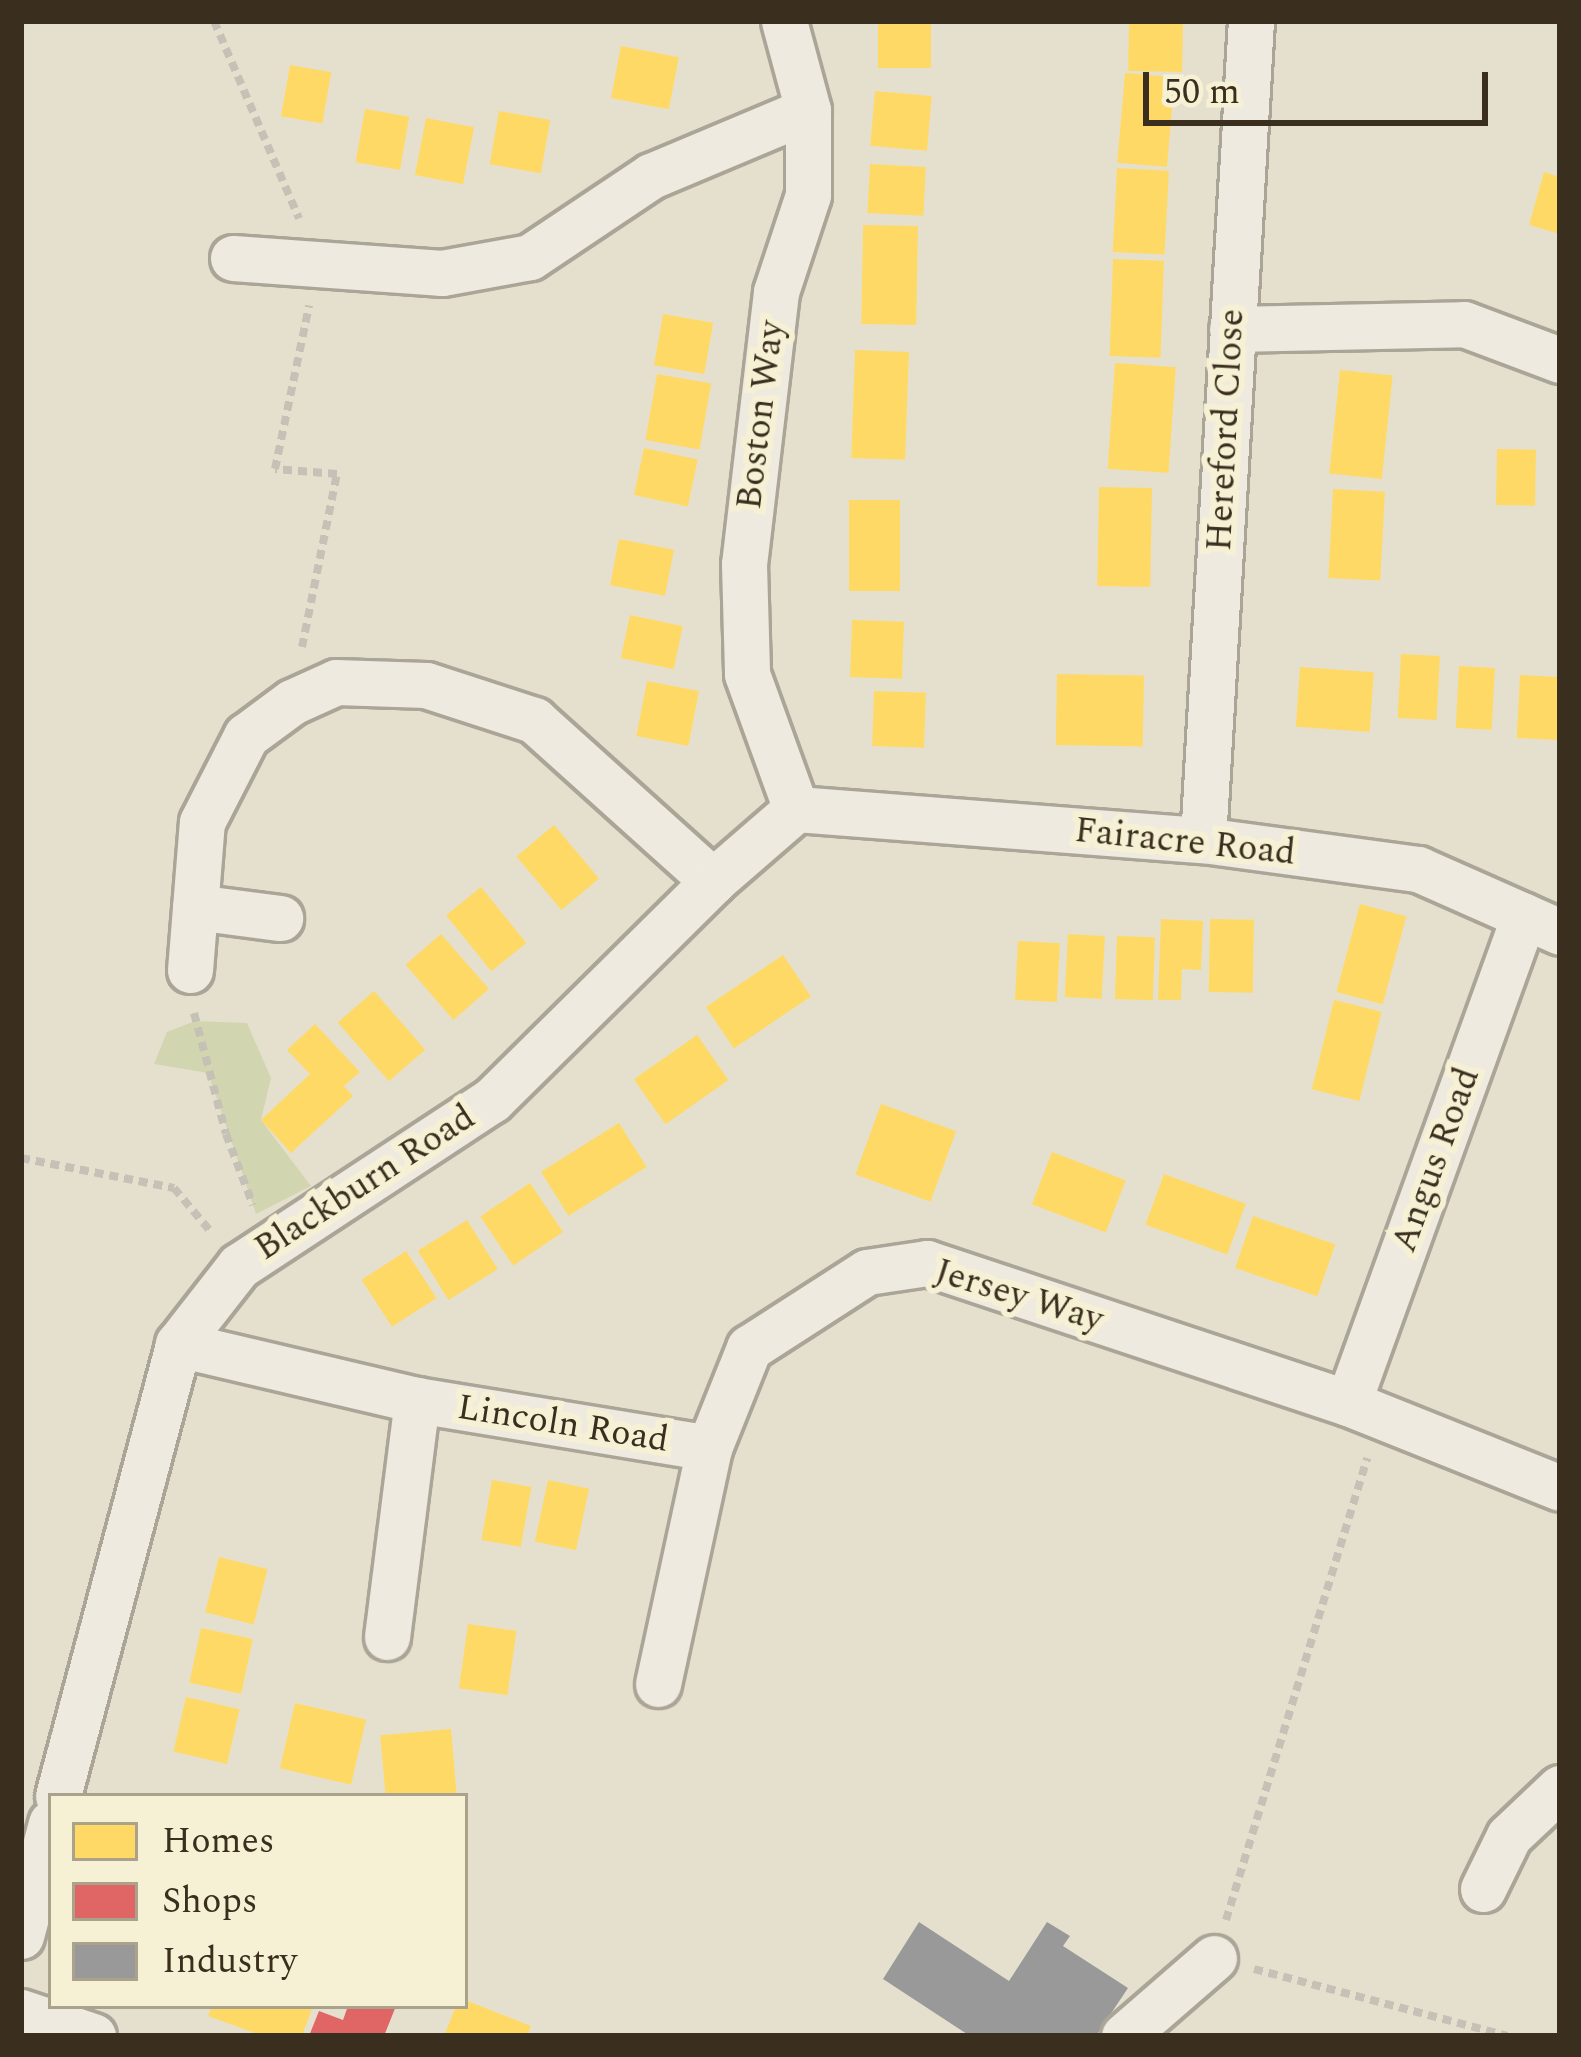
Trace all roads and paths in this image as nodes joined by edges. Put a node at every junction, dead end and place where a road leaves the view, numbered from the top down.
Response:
1 (214, 21) edge
2 (784, 21) edge
3 (1251, 21) edge
4 (808, 110) junction
5 (233, 258) dead end
6 (319, 264) junction
7 (1232, 329) junction
8 (1560, 359) edge
9 (292, 702) junction
10 (796, 809) junction
11 (1203, 840) junction
12 (713, 881) junction
13 (195, 907) junction
14 (280, 918) dead end
15 (1542, 924) edge
16 (190, 970) joint
17 (21, 1158) edge
18 (253, 1256) junction
19 (178, 1344) junction
20 (417, 1400) junction
21 (1364, 1408) junction
22 (709, 1448) junction
23 (1560, 1489) edge
24 (387, 1637) dead end
25 (658, 1684) dead end
26 (1560, 1788) edge
27 (59, 1793) edge
28 (48, 1834) edge
29 (1483, 1889) dead end
30 (21, 1936) edge
31 (1214, 1958) junction
32 (21, 2012) edge
33 (93, 2036) edge
34 (1124, 2036) edge
35 (1508, 2036) edge

1 - 6 path
2 - 4 street, Boston Way
3 - 7 street, Hereford Close
4 - 6 street
4 - 10 street, Boston Way
5 - 6 street
6 - 9 path
7 - 8 street
7 - 11 street, Hereford Close
9 - 12 street
9 - 13 street
10 - 11 street, Fairacre Road
10 - 12 street, Blackburn Road
11 - 15 street, Fairacre Road
12 - 18 street, Blackburn Road
13 - 14 street
13 - 16 street
15 - 21 street, Angus Road
16 - 18 path
17 - 18 path
18 - 19 street, Blackburn Road
19 - 20 street, Lincoln Road
19 - 27 street, Blackburn Road
20 - 22 street, Lincoln Road
20 - 24 street, Lincoln Road
21 - 22 street, Jersey Way
21 - 23 street, Jersey Way
21 - 31 path
22 - 25 street, Jersey Way
26 - 29 street
28 - 30 street
31 - 34 street
31 - 35 path
32 - 33 street

